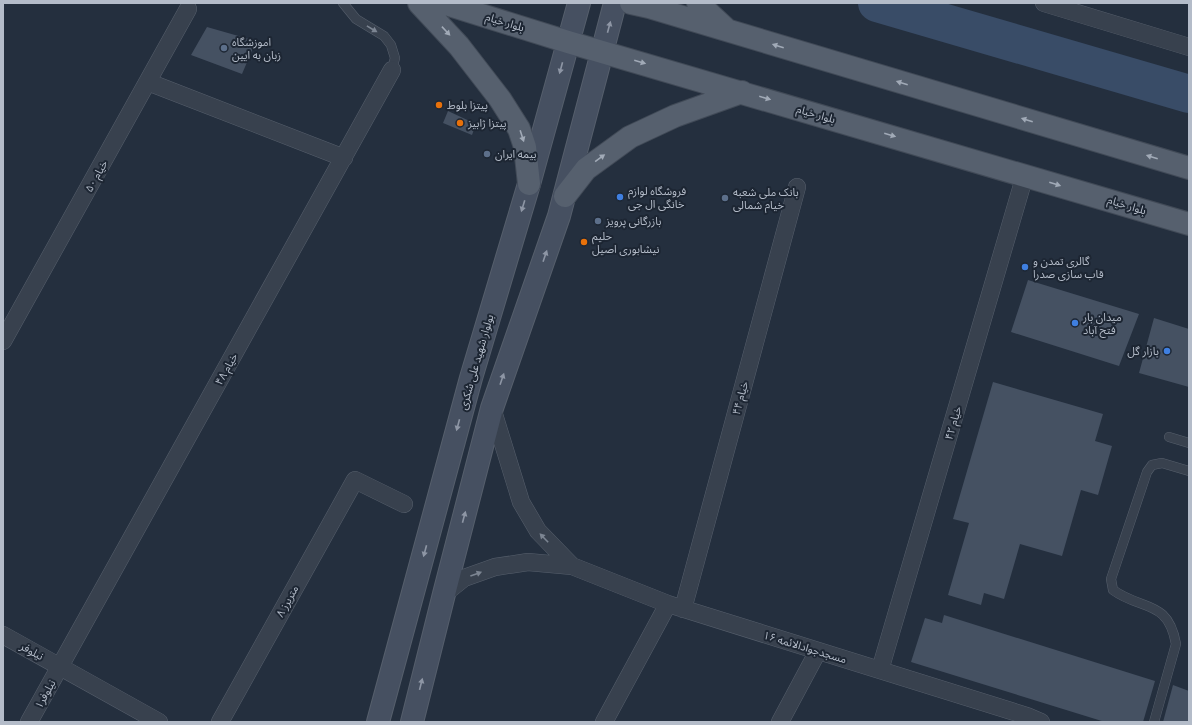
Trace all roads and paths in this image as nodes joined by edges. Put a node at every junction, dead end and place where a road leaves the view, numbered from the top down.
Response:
1 (343, 3) edge
2 (419, 3) edge
3 (443, 3) edge
4 (579, 3) edge
5 (616, 3) edge
6 (631, 3) edge
7 (698, 3) edge
8 (1044, 3) edge
9 (188, 10) dead end
10 (729, 31) junction
11 (568, 42) junction
12 (1189, 47) edge
13 (603, 51) junction
14 (392, 70) joint
15 (148, 82) junction
16 (742, 92) junction
17 (344, 158) junction
18 (1189, 168) edge
19 (1025, 175) junction
20 (529, 184) junction
21 (797, 187) dead end
22 (564, 196) junction
23 (1189, 224) edge
24 (3, 341) edge
25 (492, 408) junction
26 (1169, 437) dead end
27 (1189, 443) edge
28 (1189, 471) edge
29 (404, 504) dead end
30 (572, 566) junction
31 (444, 594) junction
32 (676, 606) junction
33 (3, 635) edge
34 (818, 651) junction
35 (60, 667) junction
36 (880, 670) junction
37 (1031, 720) edge
38 (29, 722) edge
39 (159, 722) edge
40 (220, 722) edge
41 (378, 722) edge
42 (412, 722) edge
43 (604, 722) edge
44 (780, 722) edge
45 (1154, 722) edge

1 -> 14 lane
2 -> 20 main road
3 - 11 main road, بلوار خیام
4 - 11 main road, بولوار شهید علی شکری
13 -> 5 main road
6 - 10 main road
7 - 10 main road
8 - 12 street
9 - 15 street, خیام ۵۰
18 -> 10 main road
11 - 13 main road, بلوار خیام
11 -> 20 main road, بولوار شهید علی شکری
13 -> 16 main road, بلوار خیام
13 - 22 main road
14 - 17 street, خیام ۴۸
15 - 17 street
15 - 24 street, خیام ۵۰
16 -> 19 main road, بلوار خیام
22 -> 16 main road
17 - 35 street, خیام ۴۸
19 -> 23 main road, بلوار خیام
19 - 36 street, خیام ۴۲
20 -> 41 main road, بولوار شهید علی شکری
21 - 32 street, خیام ۴۴
25 -> 22 main road
30 -> 25 street
31 -> 25 main road
26 - 27 lane
28 - 45 lane
29 - 40 street, ۸ متریرز
31 -> 30 street
30 - 32 street, مسجدجوادالائمه ۱۶
42 -> 31 main road
32 - 34 street, مسجدجوادالائمه ۱۶
32 - 43 street, خیام ۴۴
33 - 35 street, نیلوفر
34 - 36 street, مسجدجوادالائمه ۱۶
34 - 44 street
35 - 38 street, نیلوفر۱
35 - 39 street, نیلوفر
36 - 37 street, مسجدجوادالائمه ۱۶

